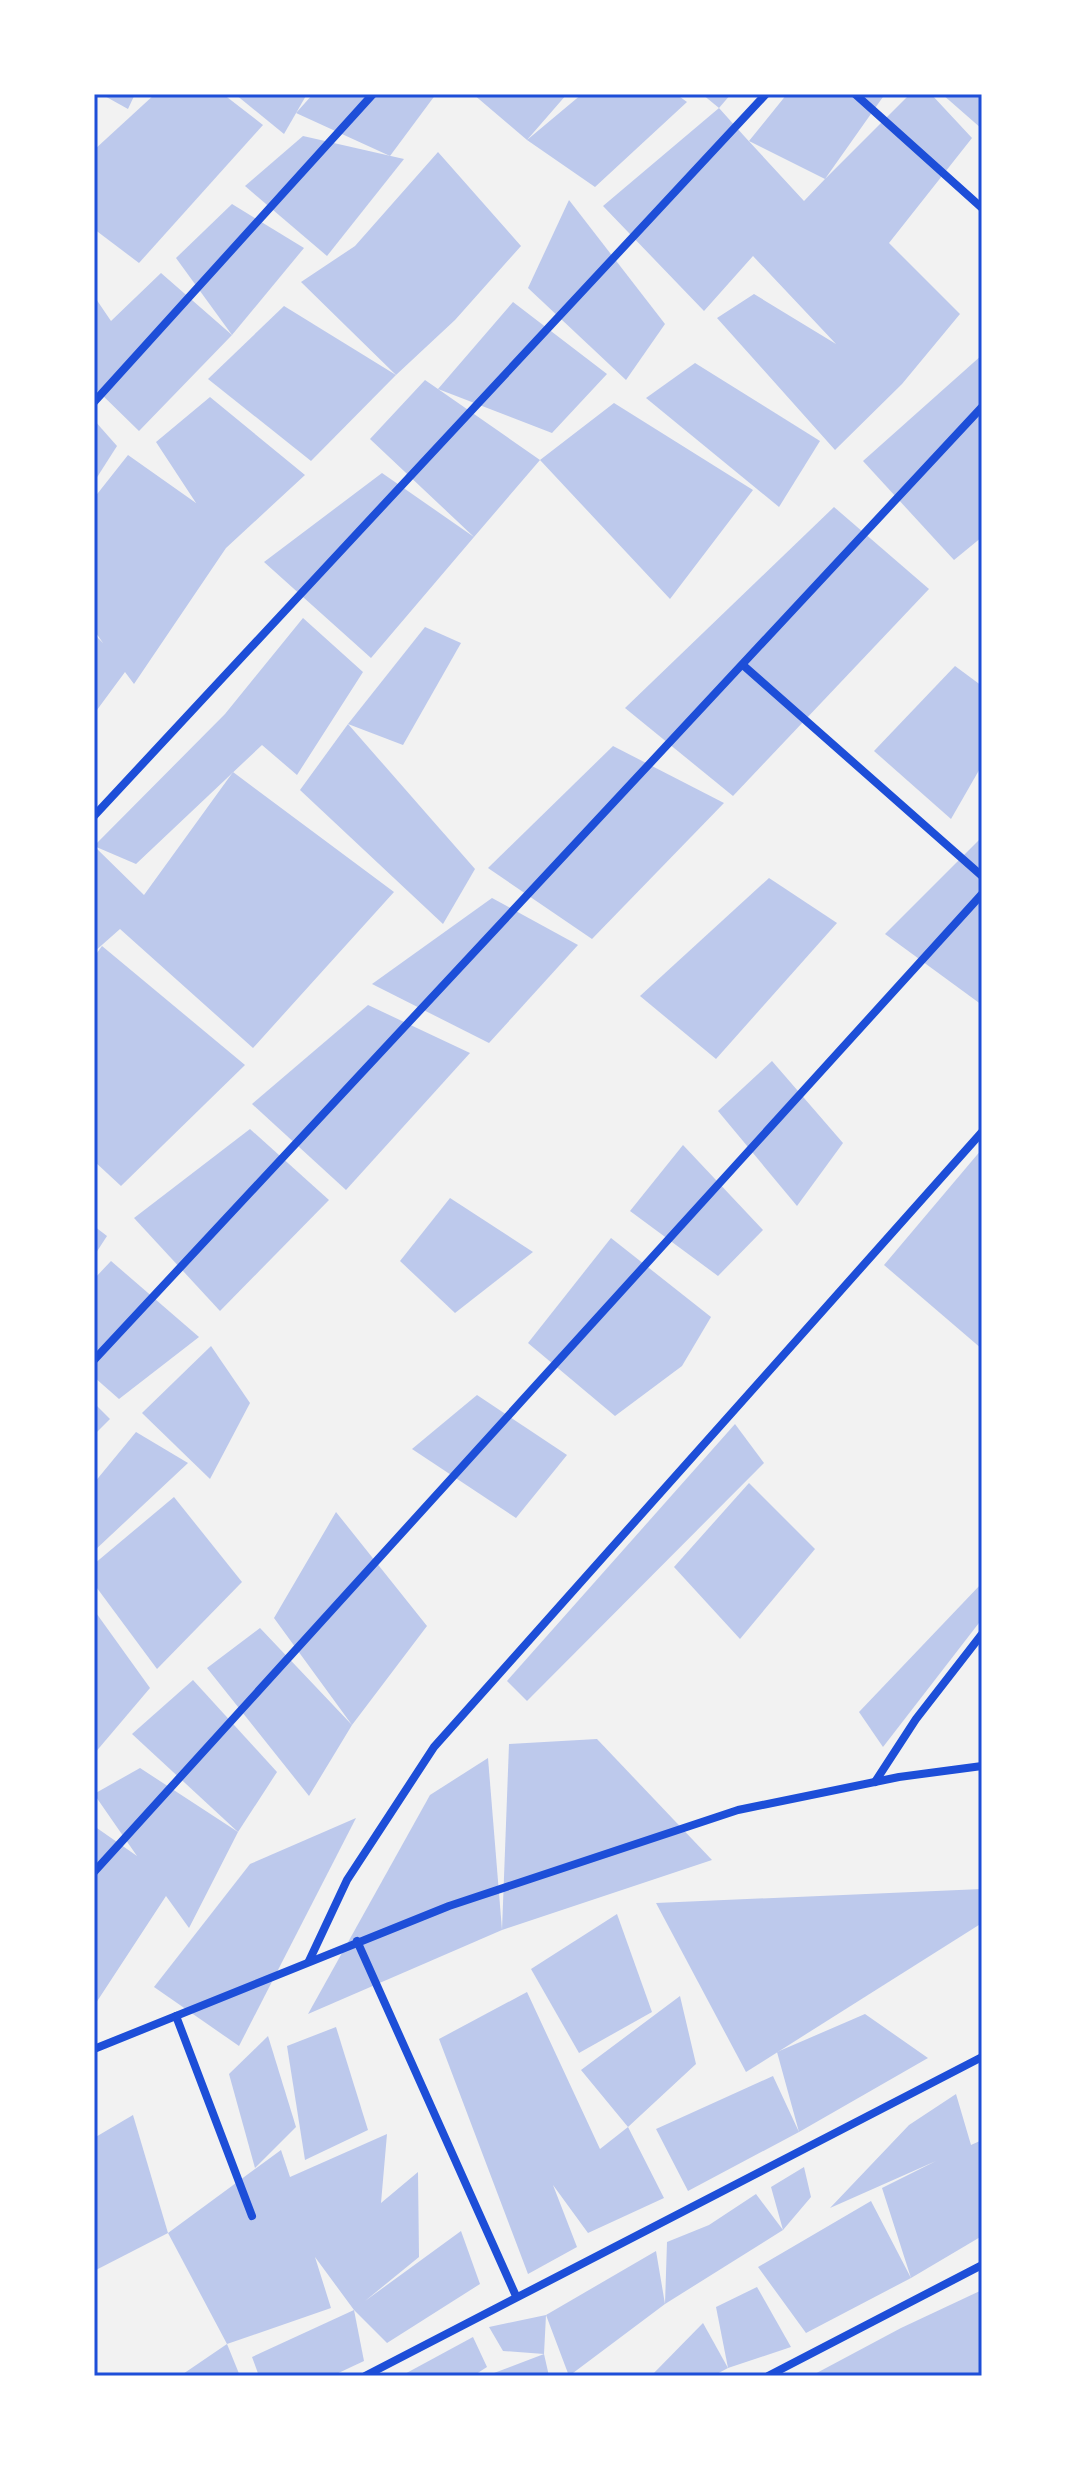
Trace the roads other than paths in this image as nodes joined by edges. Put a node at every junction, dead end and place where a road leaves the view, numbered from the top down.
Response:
1 (373, 94) edge
2 (766, 94) edge
3 (855, 94) edge
4 (982, 208) edge
5 (94, 402) edge
6 (982, 407) edge
7 (744, 666) junction
8 (94, 816) edge
9 (982, 876) edge
10 (982, 894) edge
11 (982, 1132) edge
12 (94, 1360) edge
13 (982, 1634) edge
14 (982, 1766) edge
15 (874, 1783) junction
16 (94, 1872) edge
17 (357, 1941) junction
18 (309, 1961) junction
19 (176, 2016) junction
20 (94, 2049) edge
21 (982, 2057) edge
22 (252, 2216) dead end
23 (982, 2265) edge
24 (516, 2296) junction
25 (365, 2376) edge
26 (768, 2376) edge

1 - 5 street
2 - 8 street
3 - 4 street
6 - 7 street
7 - 9 street
7 - 12 street
10 - 16 street
11 - 18 street
13 - 15 street
14 - 15 street
15 - 17 street
17 - 18 street
17 - 24 street
18 - 19 street
19 - 20 street
19 - 22 street
21 - 24 street
23 - 26 street
24 - 25 street

